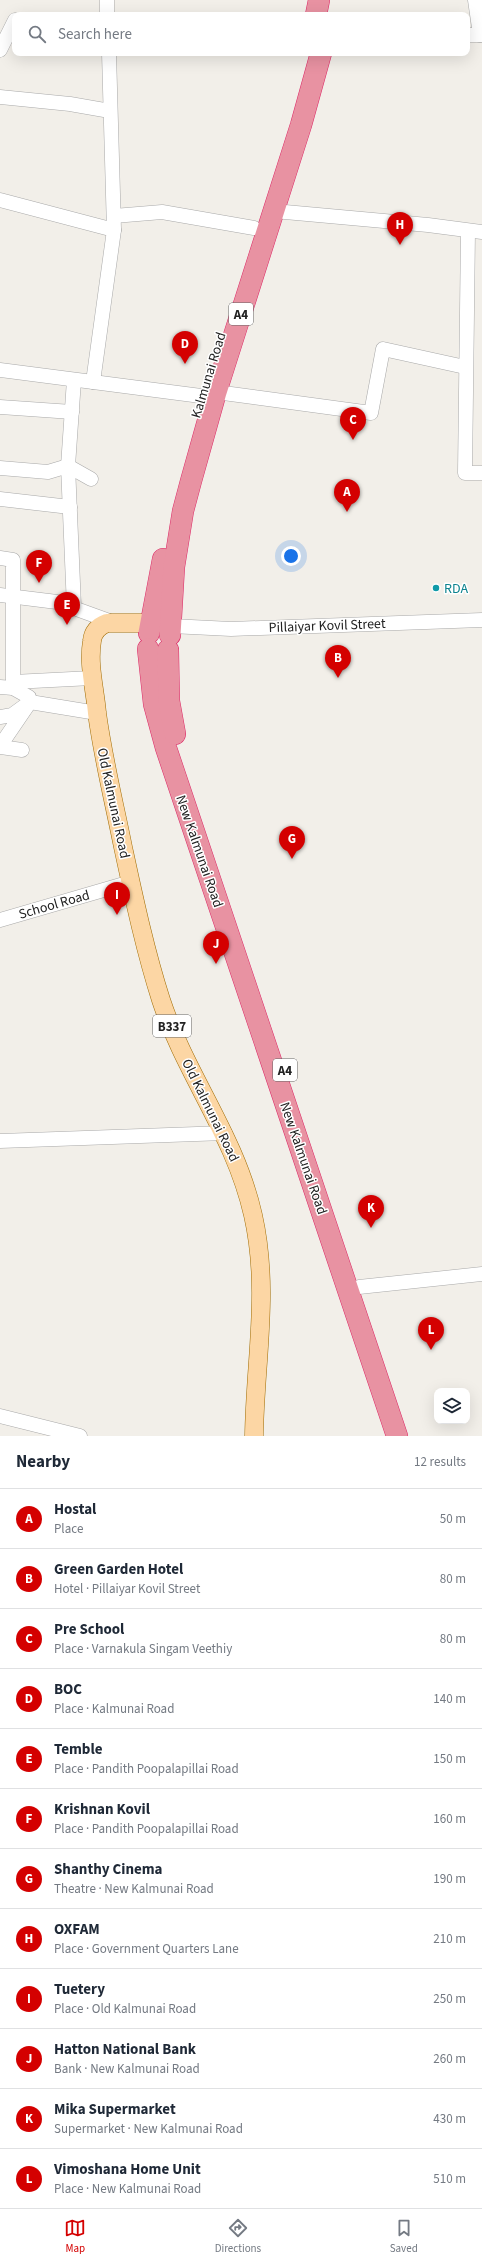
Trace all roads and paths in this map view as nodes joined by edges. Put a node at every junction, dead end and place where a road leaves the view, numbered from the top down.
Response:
1 (107, 0) edge
2 (319, 0) edge
3 (331, 0) edge
4 (475, 0) edge
5 (107, 12) edge
6 (317, 12) edge
7 (329, 12) edge
8 (12, 26) edge
9 (476, 35) edge
10 (0, 50) edge
11 (109, 56) edge
12 (306, 56) edge
13 (320, 56) edge
14 (0, 97) edge
15 (110, 111) junction
16 (0, 200) edge
17 (274, 211) junction
18 (114, 223) junction
19 (254, 228) junction
20 (468, 230) junction
21 (482, 232) edge
22 (465, 367) junction
23 (0, 370) edge
24 (74, 380) junction
25 (93, 382) junction
26 (209, 394) junction
27 (0, 407) edge
28 (72, 412) junction
29 (68, 466) junction
30 (0, 468) edge
31 (482, 474) edge
32 (91, 479) dead end
33 (0, 499) edge
34 (70, 507) junction
35 (0, 558) edge
36 (7, 596) edge
37 (74, 607) junction
38 (482, 620) edge
39 (118, 623) junction
40 (158, 636) junction
41 (92, 678) junction
42 (8, 686) edge
43 (30, 702) junction
44 (97, 713) junction
45 (0, 717) edge
46 (0, 746) edge
47 (22, 750) dead end
48 (131, 882) junction
49 (0, 920) edge
50 (225, 1133) junction
51 (0, 1141) edge
52 (482, 1274) edge
53 (359, 1287) junction
54 (0, 1416) edge
55 (80, 1436) edge
56 (254, 1436) edge
57 (397, 1436) edge
58 (410, 1436) edge

1 - 5 street
2 - 6 highway
3 - 7 highway
4 - 9 street
8 - 10 street
11 - 15 street
12 - 19 highway, Kalmunai Road / A4
13 - 17 highway, Kalmunai Road / A4
14 - 15 street
15 - 18 street
16 - 18 street
17 - 20 street
17 - 26 highway, Kalmunai Road / A4
18 - 19 street
18 - 25 street
19 - 26 highway, Kalmunai Road / A4
20 - 21 street
20 - 22 street
22 - 26 street
22 - 31 street
23 - 24 street
24 - 25 street
24 - 28 street
25 - 26 street
26 - 40 highway, Kalmunai Road / A4
27 - 28 street
28 - 29 street
29 - 30 street
29 - 32 street
29 - 34 street
33 - 34 street
34 - 37 street
35 - 36 street
36 - 37 street
36 - 42 street
37 - 39 street
38 - 40 street, Pillaiyar Kovil Street
39 - 40 main road, Old Kalmunai Road / B337
39 - 41 main road, Old Kalmunai Road / B337
40 - 53 highway, New Kalmunai Road / A4
40 - 57 highway, New Kalmunai Road / A4
41 - 42 street
41 - 44 main road, Old Kalmunai Road / B337
42 - 43 street
43 - 44 street
43 - 45 street
43 - 46 street
44 - 48 main road, Old Kalmunai Road / B337
46 - 47 street
48 - 49 street, School Road
48 - 50 main road, Old Kalmunai Road / B337
50 - 51 street
50 - 56 main road, Old Kalmunai Road / B337
52 - 53 street
53 - 58 highway, New Kalmunai Road / A4
54 - 55 street

